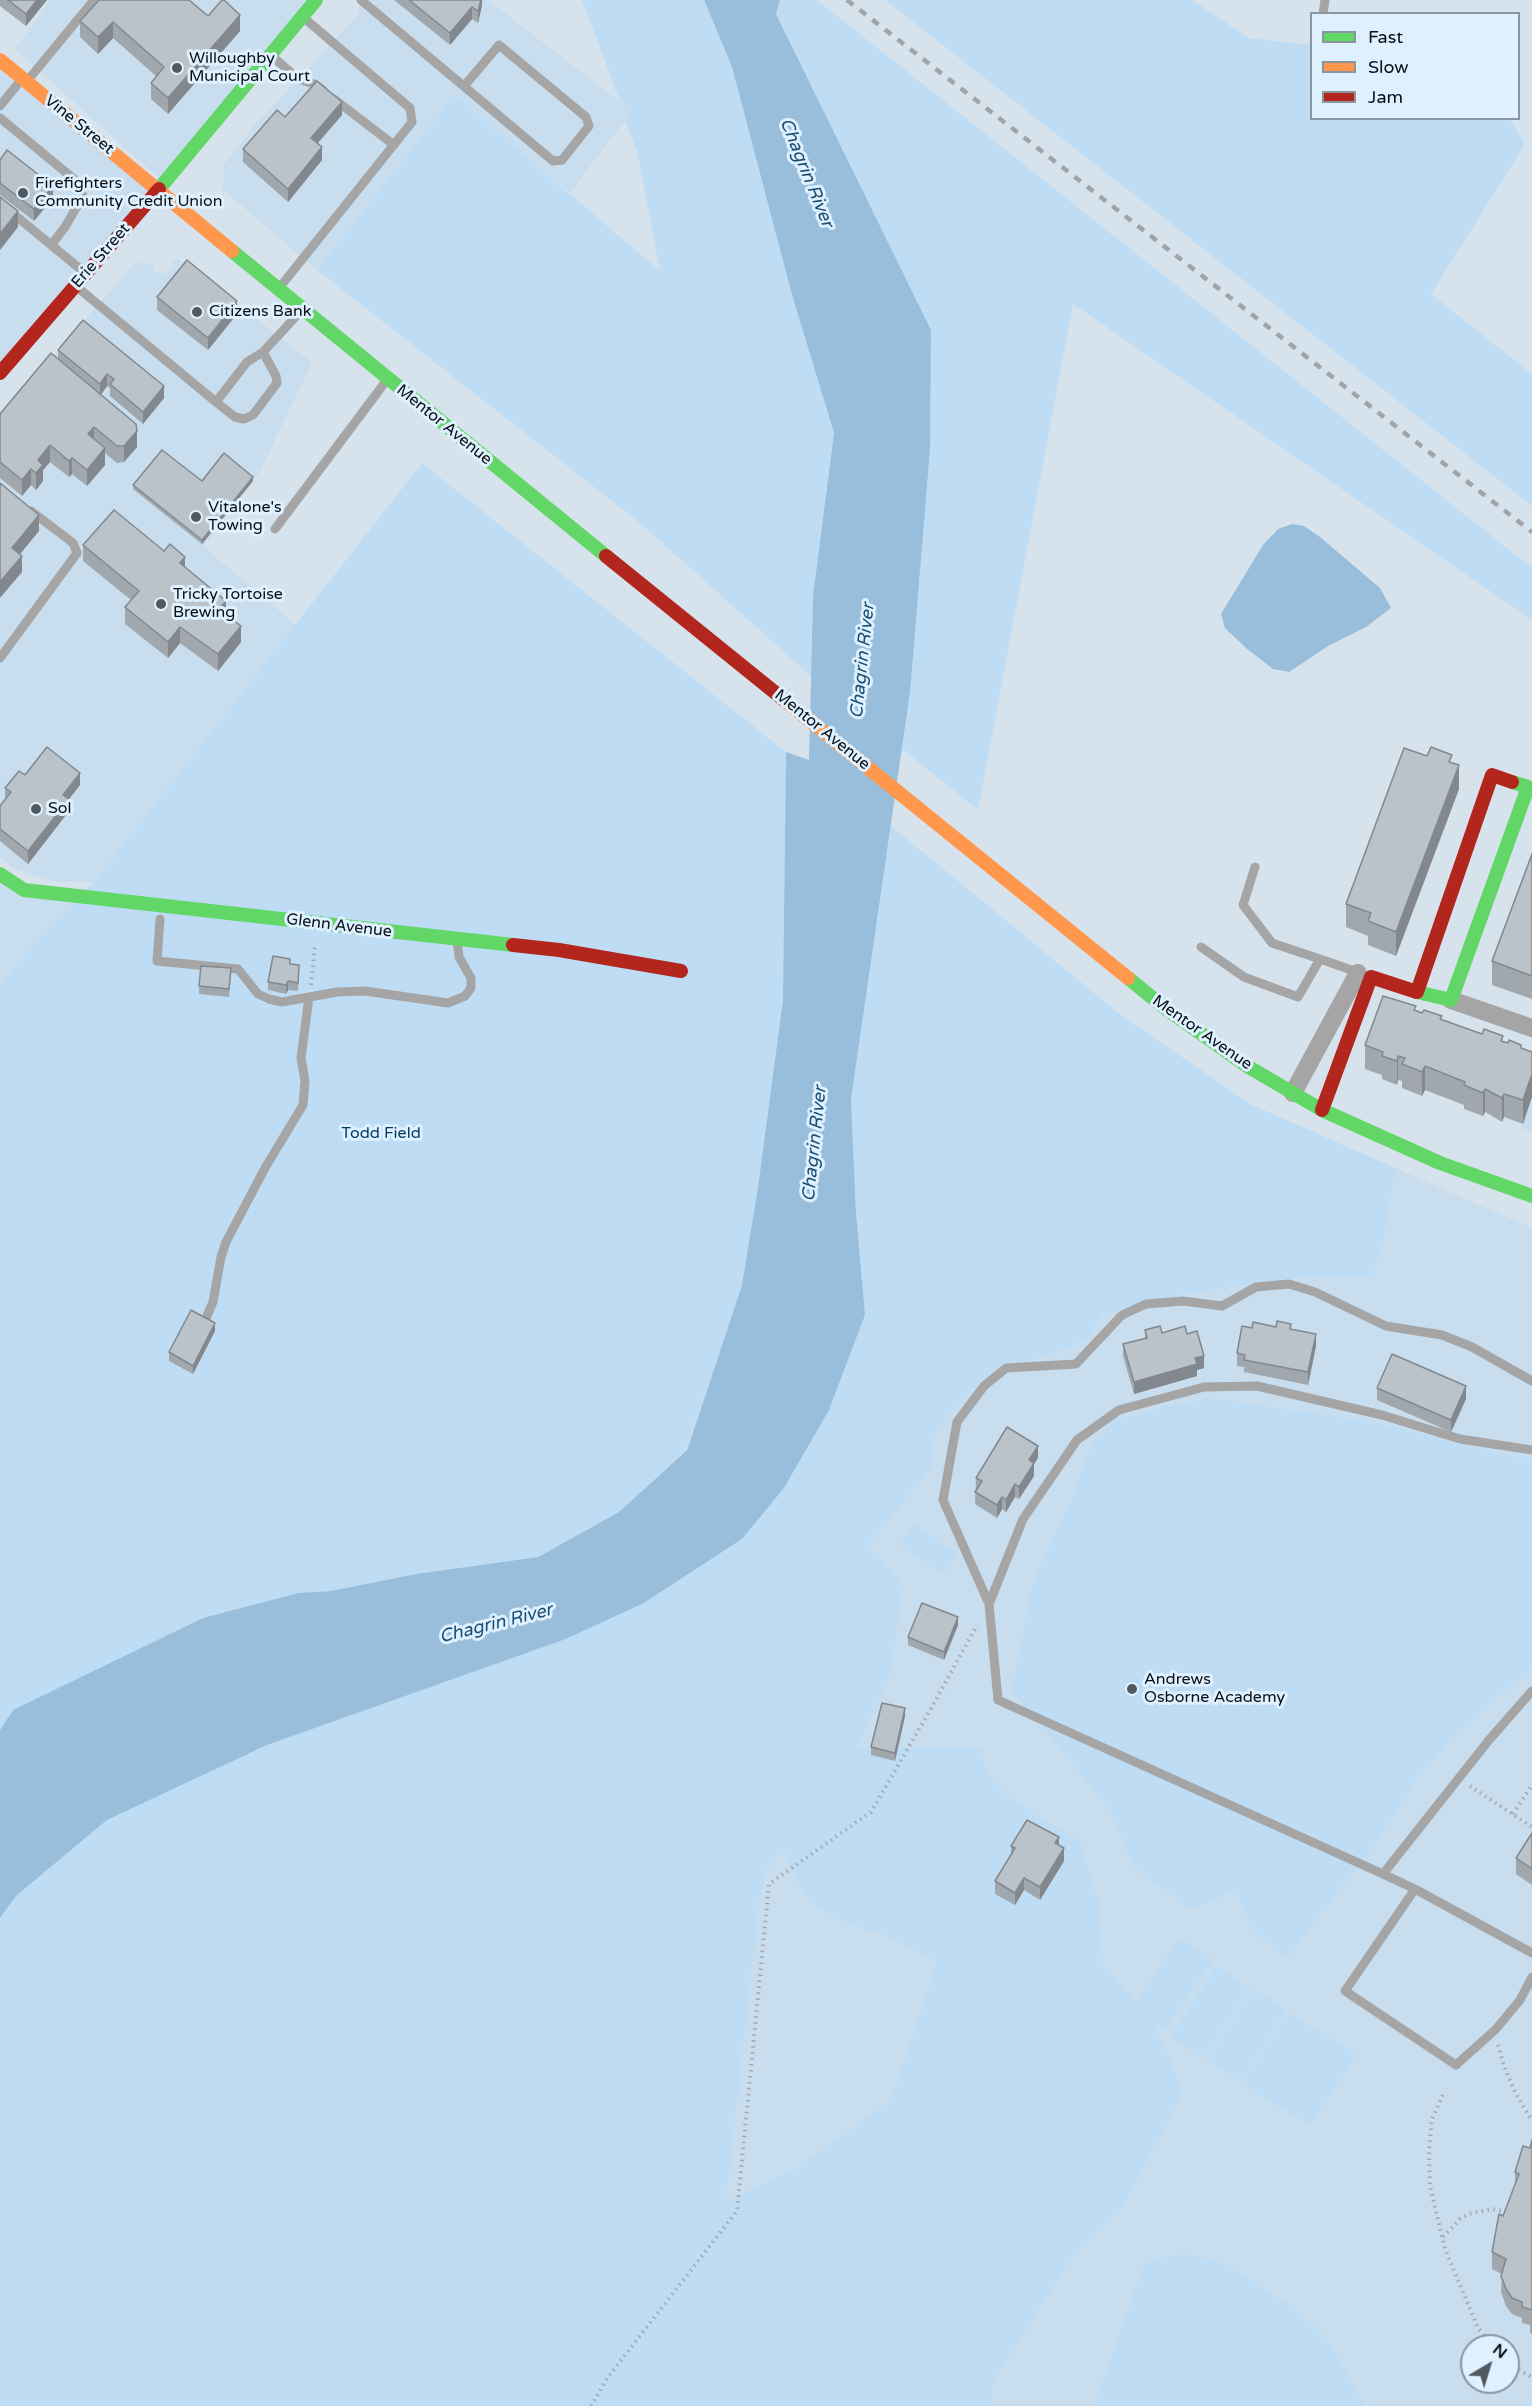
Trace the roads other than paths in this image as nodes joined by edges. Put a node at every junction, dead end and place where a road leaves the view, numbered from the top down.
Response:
1 (94, 0) edge
2 (316, 0) edge
3 (361, 0) edge
4 (302, 17) junction
5 (271, 55) junction
6 (0, 60) edge
7 (25, 80) junction
8 (465, 85) junction
9 (0, 106) edge
10 (0, 118) edge
11 (394, 145) junction
12 (159, 189) junction
13 (0, 203) edge
14 (52, 244) junction
15 (86, 273) junction
16 (75, 286) junction
17 (279, 289) junction
18 (303, 309) junction
19 (262, 352) junction
20 (0, 373) edge
21 (388, 379) junction
22 (216, 402) junction
23 (23, 505) edge
24 (275, 529) dead end
25 (0, 658) edge
26 (1530, 788) edge
27 (1255, 867) dead end
28 (0, 874) edge
29 (160, 919) dead end
30 (457, 940) junction
31 (1201, 947) dead end
32 (1320, 958) junction
33 (681, 971) dead end
34 (1364, 975) junction
35 (1417, 992) junction
36 (309, 998) junction
37 (1451, 1000) junction
38 (1532, 1028) edge
39 (1293, 1094) junction
40 (1322, 1110) junction
41 (1532, 1196) edge
42 (203, 1325) edge
43 (1532, 1382) edge
44 (1532, 1450) edge
45 (989, 1604) junction
46 (1532, 1691) edge
47 (1383, 1874) junction
48 (1415, 1888) junction
49 (1532, 1953) edge
50 (1532, 1977) edge

1 - 7 lane
2 - 4 main road, Erie Street
3 - 8 lane
4 - 5 main road, Erie Street
4 - 11 lane
5 - 11 lane
5 - 12 main road, Erie Street
6 - 7 main road, Vine Street
7 - 9 lane
7 - 12 main road, Vine Street
8 - 8 lane
10 - 14 lane
11 - 17 lane
12 - 15 main road, Erie Street
12 - 17 main road, Mentor Avenue
13 - 14 lane
14 - 15 lane
15 - 16 main road, Erie Street
16 - 20 main road, Erie Street
16 - 22 lane
17 - 18 main road, Mentor Avenue
18 - 19 lane
18 - 21 main road, Mentor Avenue
19 - 22 lane
19 - 22 lane
21 - 24 lane
21 - 39 main road, Mentor Avenue
23 - 25 lane
26 - 35 main road
26 - 37 main road
27 - 32 lane
28 - 30 main road, Glenn Avenue
29 - 36 lane
30 - 33 main road, Glenn Avenue
30 - 36 lane
31 - 32 lane
32 - 34 lane
34 - 35 main road
34 - 39 street
34 - 40 main road
35 - 37 main road
36 - 42 lane
37 - 38 street
39 - 40 main road, Mentor Avenue
40 - 41 main road, Mentor Avenue
43 - 45 lane
44 - 45 lane
45 - 47 lane
46 - 47 lane
47 - 48 lane
48 - 49 lane
48 - 50 lane

